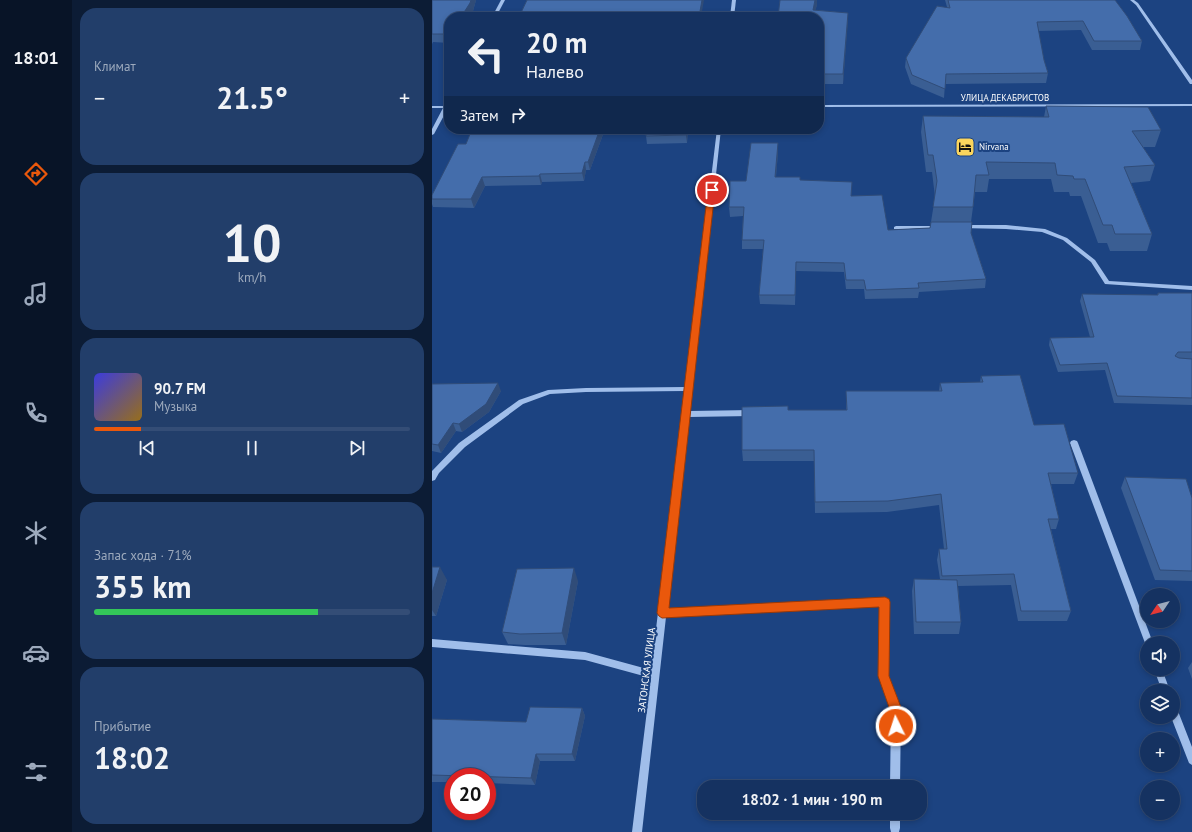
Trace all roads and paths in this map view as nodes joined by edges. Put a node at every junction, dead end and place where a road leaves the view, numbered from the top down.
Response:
1 (503, 0) edge
2 (734, 0) edge
3 (1132, 0) edge
4 (497, 12) edge
5 (733, 12) edge
6 (1192, 83) edge
7 (1192, 105) edge
8 (444, 106) edge
9 (824, 106) edge
10 (432, 107) edge
11 (444, 113) edge
12 (432, 134) edge
13 (718, 134) edge
14 (958, 227) edge
15 (896, 228) edge
16 (943, 228) edge
17 (1192, 288) edge
18 (688, 389) junction
19 (762, 413) edge
20 (686, 414) junction
21 (1074, 443) dead end
22 (432, 478) edge
23 (662, 613) junction
24 (1146, 636) edge
25 (432, 643) edge
26 (655, 675) junction
27 (1179, 724) edge
28 (1192, 760) edge
29 (895, 780) edge
30 (895, 820) edge
31 (895, 828) dead end
32 (637, 832) edge

1 - 4 street
2 - 5 street
3 - 6 street
7 - 9 street, УЛИЦА ДЕКАБРИСТОВ
8 - 10 street
11 - 12 street
13 - 18 street, ЗАТОНСКАЯ УЛИЦА
14 - 17 street
15 - 16 street
18 - 20 street, ЗАТОНСКАЯ УЛИЦА
18 - 22 street
19 - 20 street
20 - 23 street, ЗАТОНСКАЯ УЛИЦА
21 - 24 street
23 - 26 street, ЗАТОНСКАЯ УЛИЦА
23 - 29 street
25 - 26 street
26 - 32 street, ЗАТОНСКАЯ УЛИЦА
27 - 28 street
30 - 31 street

